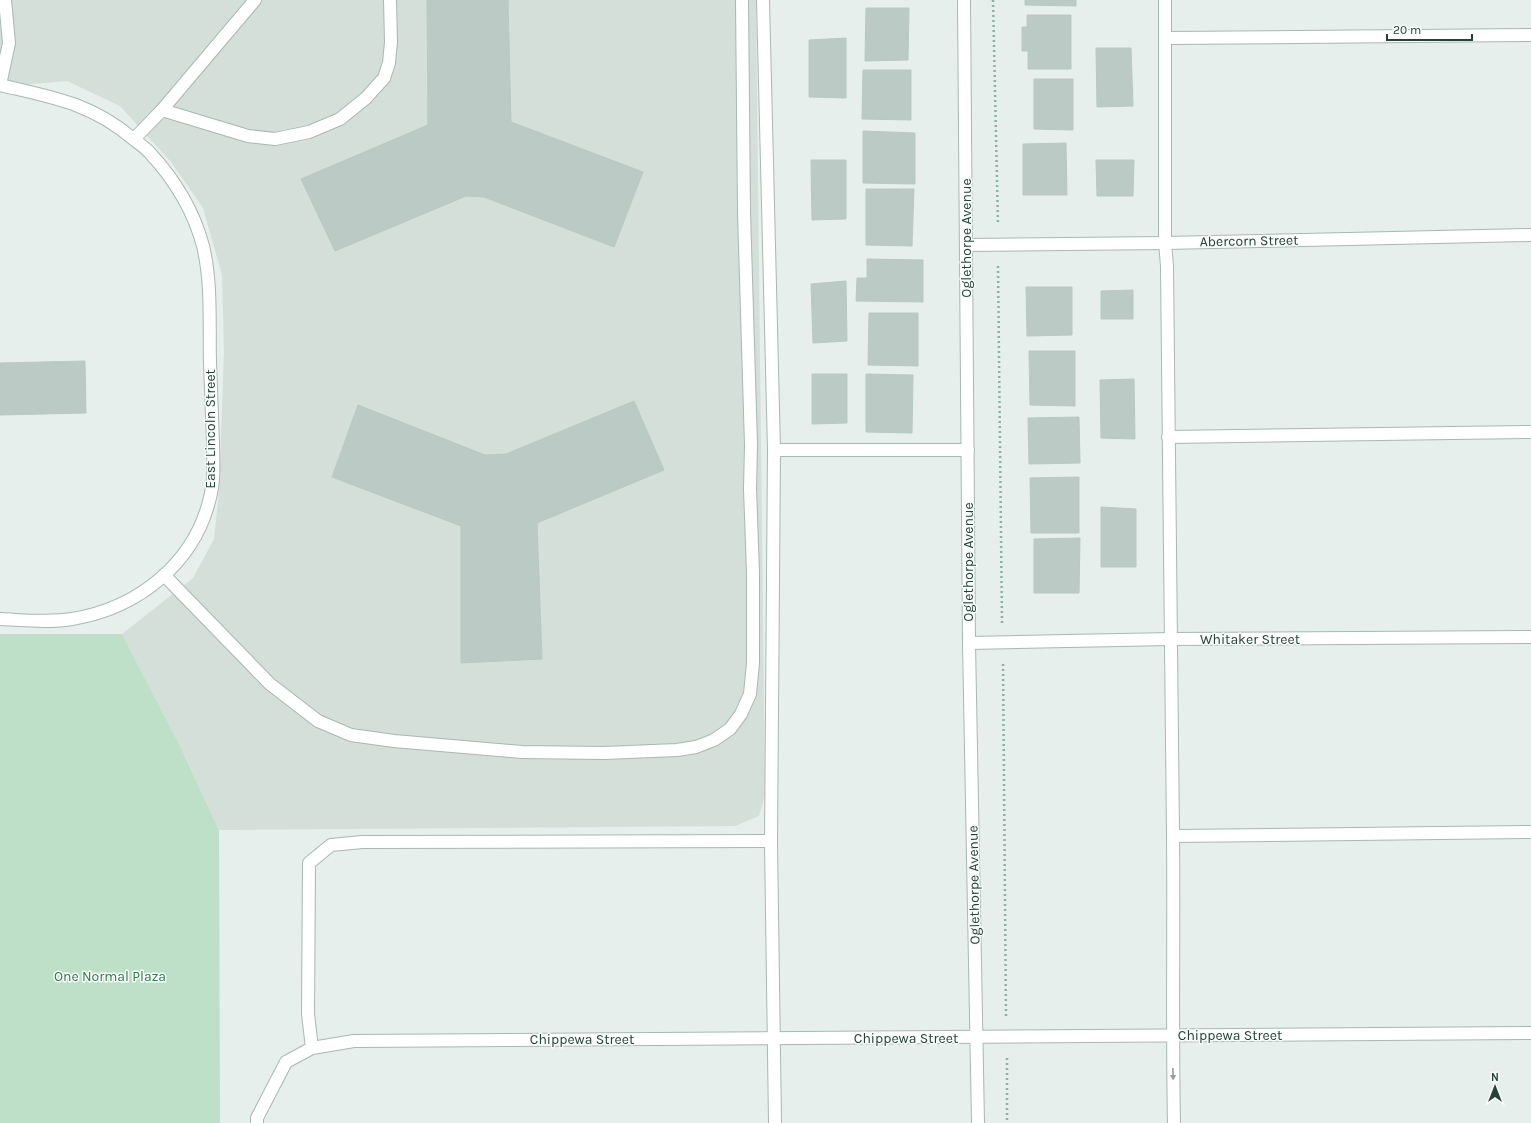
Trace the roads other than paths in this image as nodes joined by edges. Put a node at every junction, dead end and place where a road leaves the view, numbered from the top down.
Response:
1 (5, 0) edge
2 (255, 0) edge
3 (390, 0) edge
4 (742, 0) edge
5 (763, 0) edge
6 (964, 0) edge
7 (1165, 0) edge
8 (1531, 35) edge
9 (1166, 38) junction
10 (0, 85) edge
11 (162, 110) junction
12 (134, 139) junction
13 (1531, 235) edge
14 (1166, 243) junction
15 (966, 245) junction
16 (1531, 432) edge
17 (1168, 436) junction
18 (774, 450) junction
19 (968, 450) junction
20 (164, 575) junction
21 (0, 619) edge
22 (1531, 637) edge
23 (1171, 639) junction
24 (969, 643) junction
25 (1531, 832) edge
26 (1173, 836) junction
27 (771, 842) junction
28 (1531, 1034) edge
29 (1172, 1035) junction
30 (773, 1038) junction
31 (977, 1038) junction
32 (312, 1048) junction
33 (257, 1123) edge
34 (775, 1123) edge
35 (978, 1123) edge
36 (1174, 1123) edge

1 - 10 street
2 - 11 street
3 - 11 street
4 - 20 street
5 - 18 street
6 - 15 street, Oglethorpe Avenue
7 - 9 street
8 - 9 street
9 - 14 street
10 - 12 street, East Lincoln Street
11 - 12 street
12 - 20 street, East Lincoln Street
13 - 14 street, Abercorn Street
14 - 15 street, Abercorn Street
14 - 17 street
15 - 19 street, Oglethorpe Avenue
16 - 17 street
17 - 23 street
18 - 19 street
18 - 27 street
19 - 24 street, Oglethorpe Avenue
20 - 21 street, East Lincoln Street
22 - 23 street, Whitaker Street
23 - 24 street, Whitaker Street
23 - 26 street
24 - 31 street, Oglethorpe Avenue
25 - 26 street
26 - 29 street
27 - 30 street
27 - 32 street
28 - 29 street, Chippewa Street
29 - 31 street, Chippewa Street
29 -> 36 street
30 - 31 street, Chippewa Street
30 - 32 street, Chippewa Street
30 - 34 street
31 - 35 street, Oglethorpe Avenue
32 - 33 street, Chippewa Street

